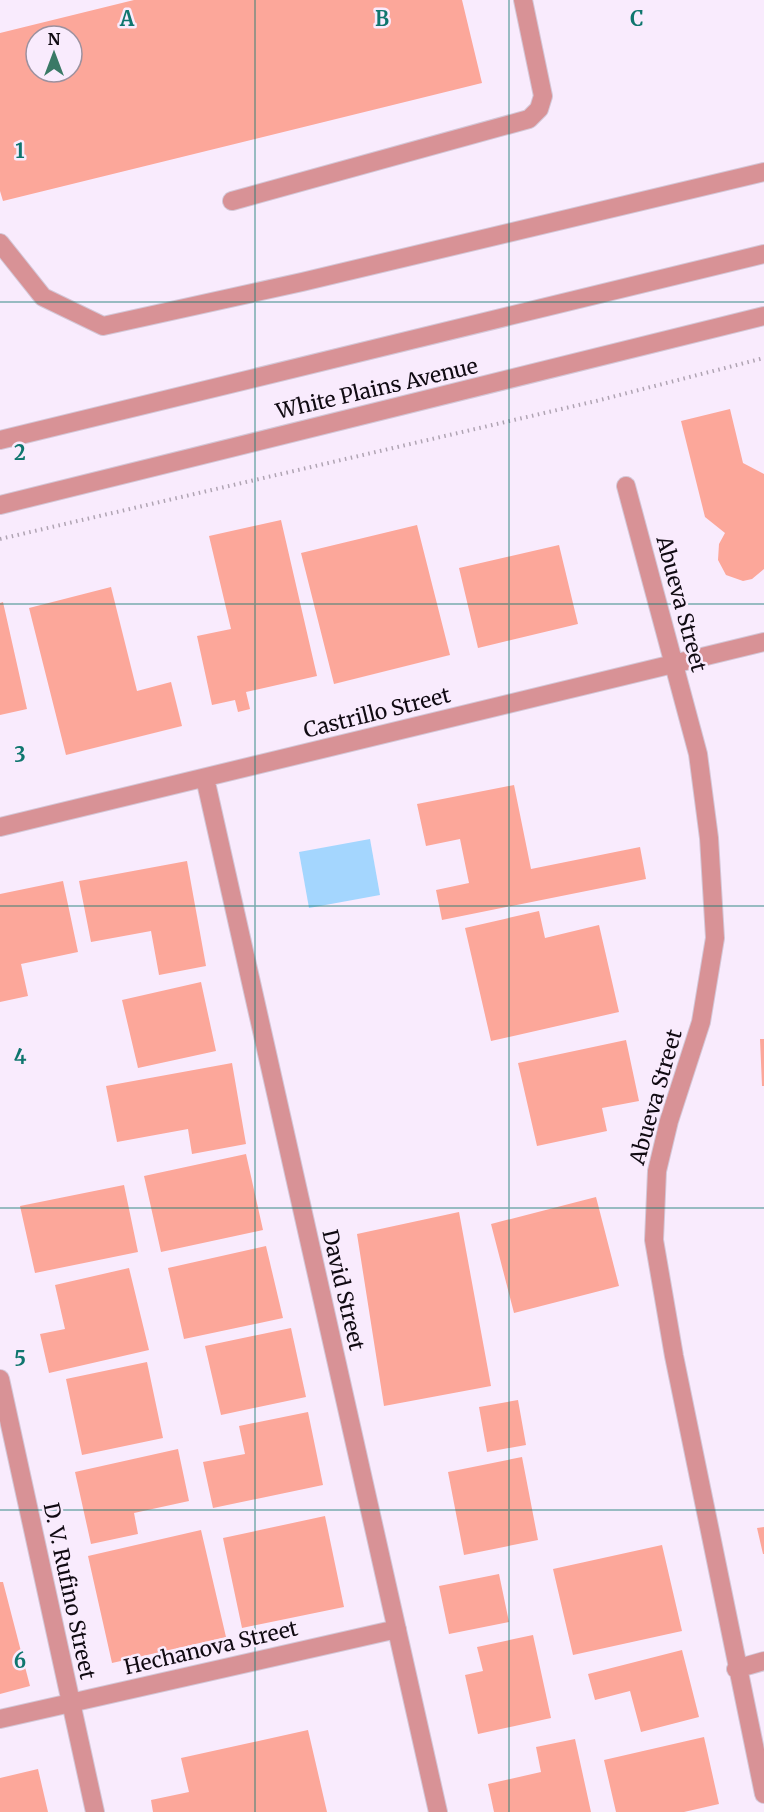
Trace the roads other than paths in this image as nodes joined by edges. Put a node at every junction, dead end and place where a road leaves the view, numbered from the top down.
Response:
1 (524, 0) edge
2 (764, 172) edge
3 (232, 201) dead end
4 (0, 243) edge
5 (764, 254) edge
6 (764, 316) edge
7 (0, 440) edge
8 (626, 486) dead end
9 (0, 505) edge
10 (764, 642) edge
11 (674, 664) junction
12 (205, 778) junction
13 (0, 827) edge
14 (0, 1379) edge
15 (397, 1629) junction
16 (764, 1661) edge
17 (736, 1669) junction
18 (70, 1703) junction
19 (0, 1719) edge
20 (764, 1794) edge
21 (94, 1812) edge
22 (438, 1812) edge

1 - 3 street
2 - 4 street
5 - 7 street, White Plains Avenue
6 - 9 street, White Plains Avenue
8 - 11 street, Abueva Street
10 - 11 street, Castrillo Street
11 - 12 street, Castrillo Street
11 - 17 street, Abueva Street
12 - 13 street, Castrillo Street
12 - 15 street, David Street
14 - 18 street, D. V. Rufino Street
15 - 18 street, Hechanova Street
15 - 22 street, David Street
16 - 17 street
17 - 20 street, Abueva Street
18 - 19 street, Hechanova Street
18 - 21 street, D. V. Rufino Street

